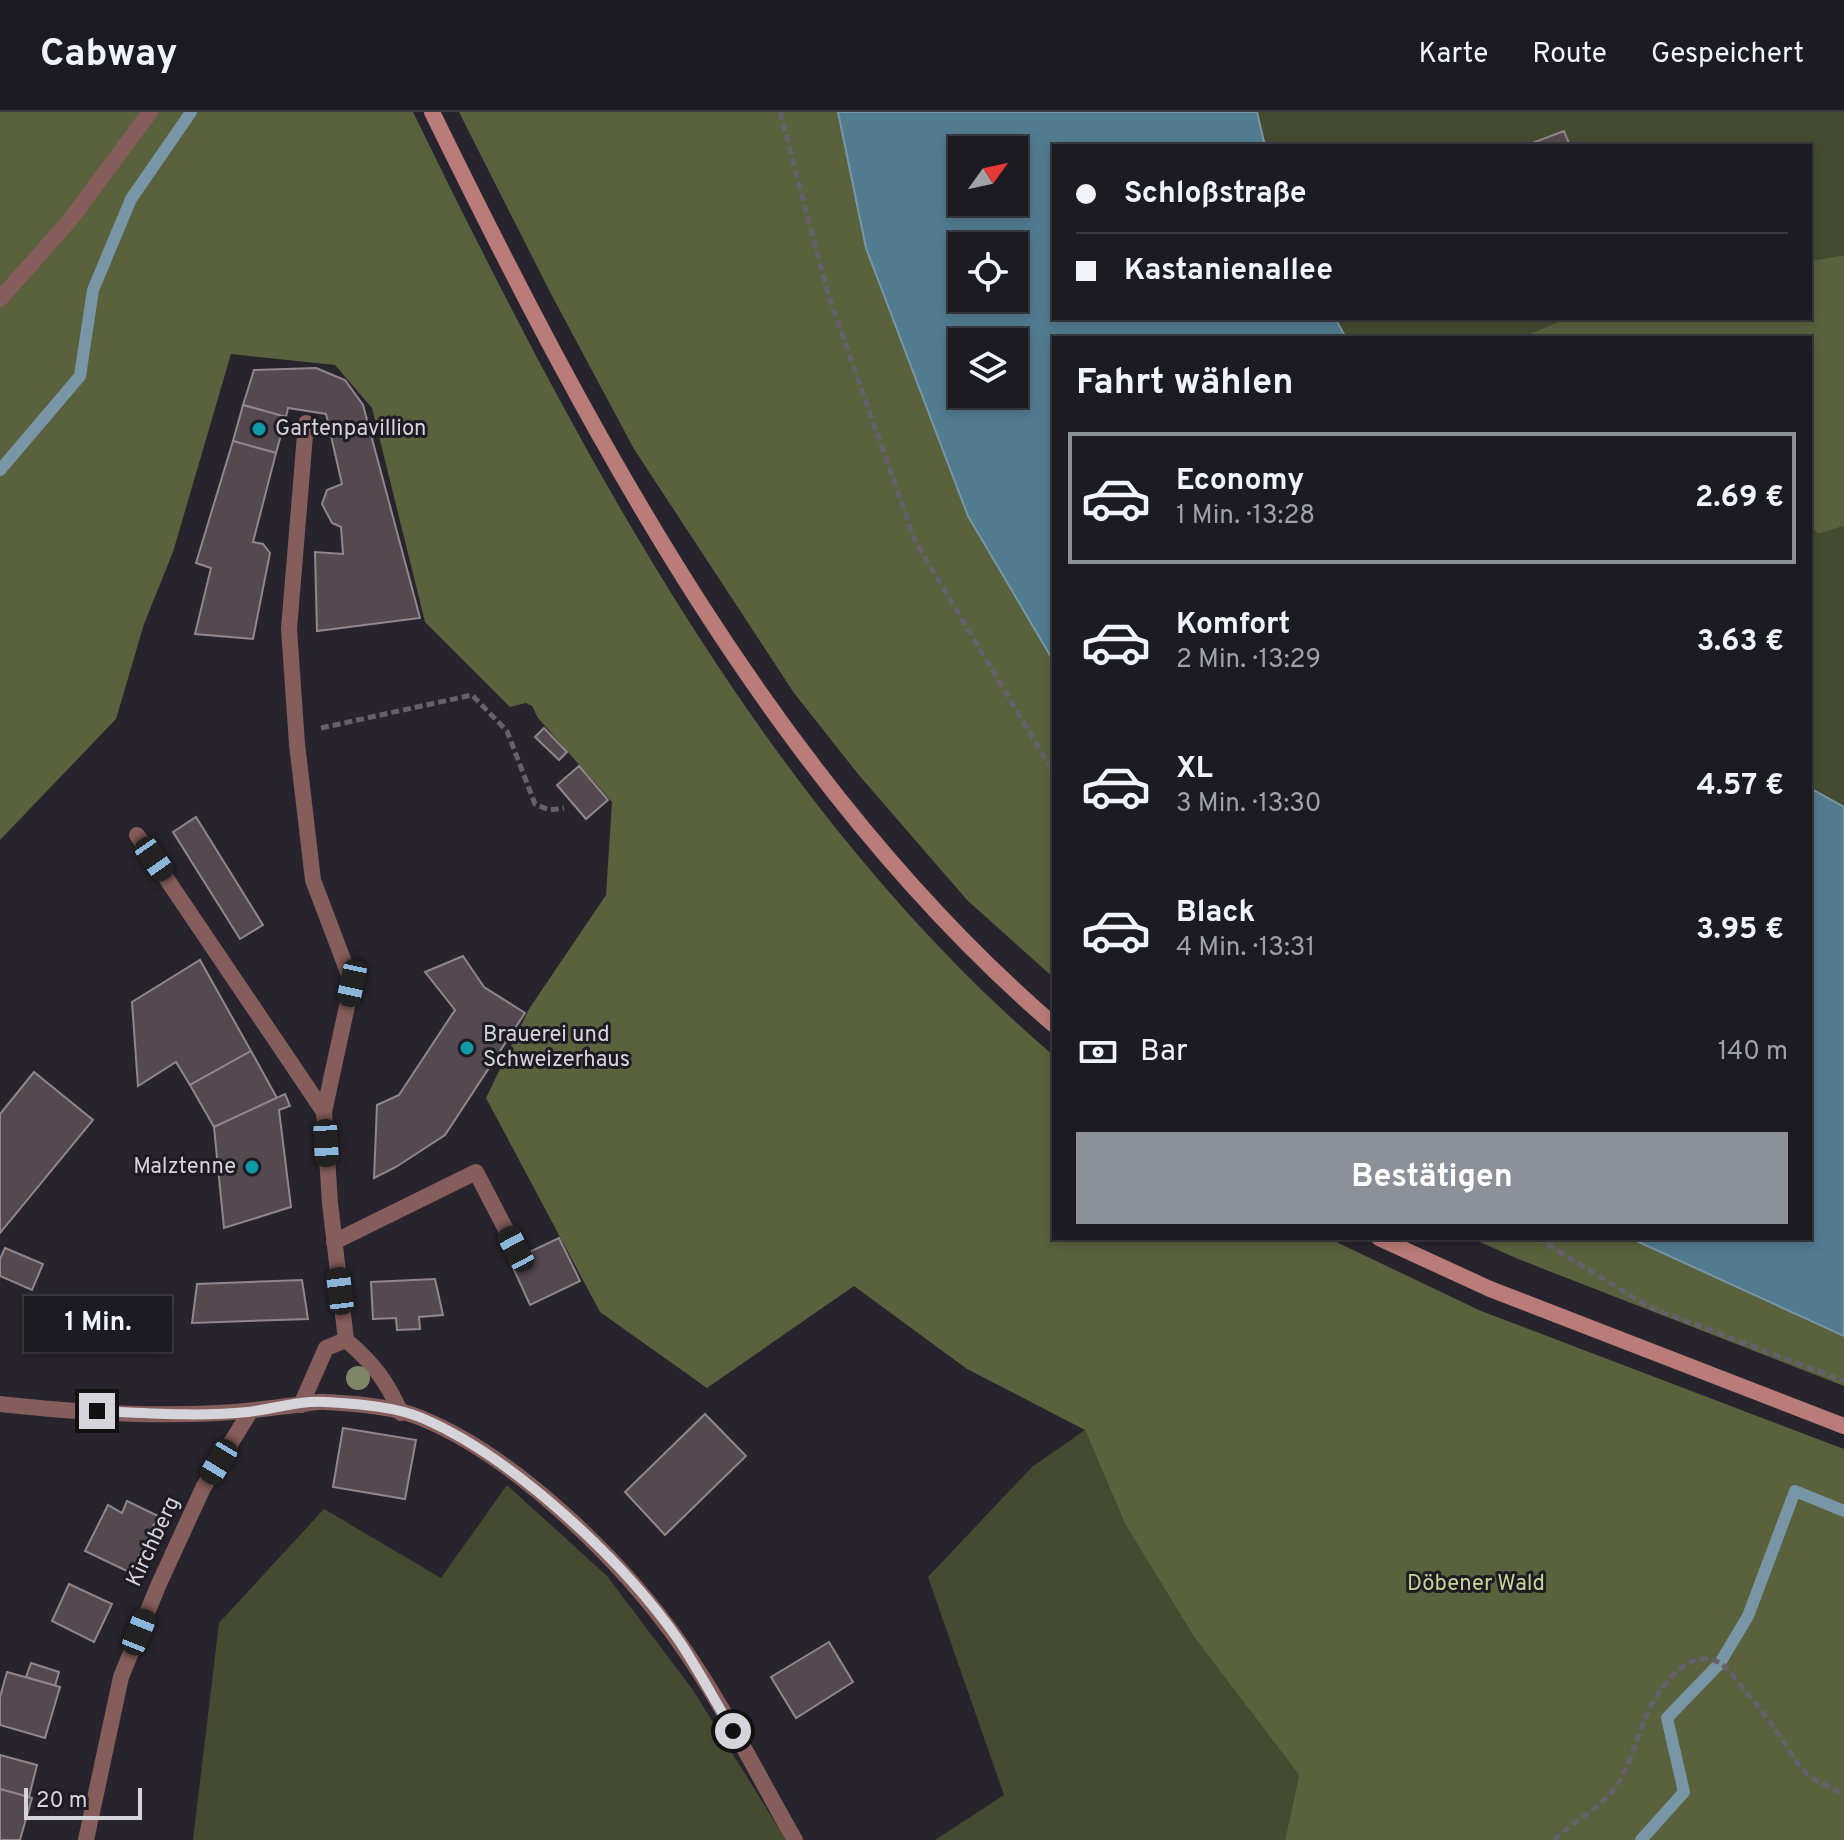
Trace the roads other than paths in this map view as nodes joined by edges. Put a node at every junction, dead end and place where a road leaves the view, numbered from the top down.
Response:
1 (150, 112) edge
2 (432, 112) edge
3 (0, 299) edge
4 (306, 423) dead end
5 (137, 835) dead end
6 (1052, 1023) edge
7 (324, 1112) junction
8 (1383, 1240) edge
9 (334, 1242) junction
10 (516, 1249) dead end
11 (346, 1340) junction
12 (0, 1404) edge
13 (301, 1405) junction
14 (250, 1412) junction
15 (401, 1413) junction
16 (1844, 1426) edge
17 (86, 1840) edge
18 (795, 1840) edge

1 - 3 street
2 - 6 main road
4 - 7 street
5 - 7 street
7 - 9 street
8 - 16 main road
9 - 10 street
9 - 11 street
11 - 13 street
11 - 15 street
12 - 14 street
13 - 14 street
13 - 15 street
14 - 17 street, Kirchberg
15 - 18 street

